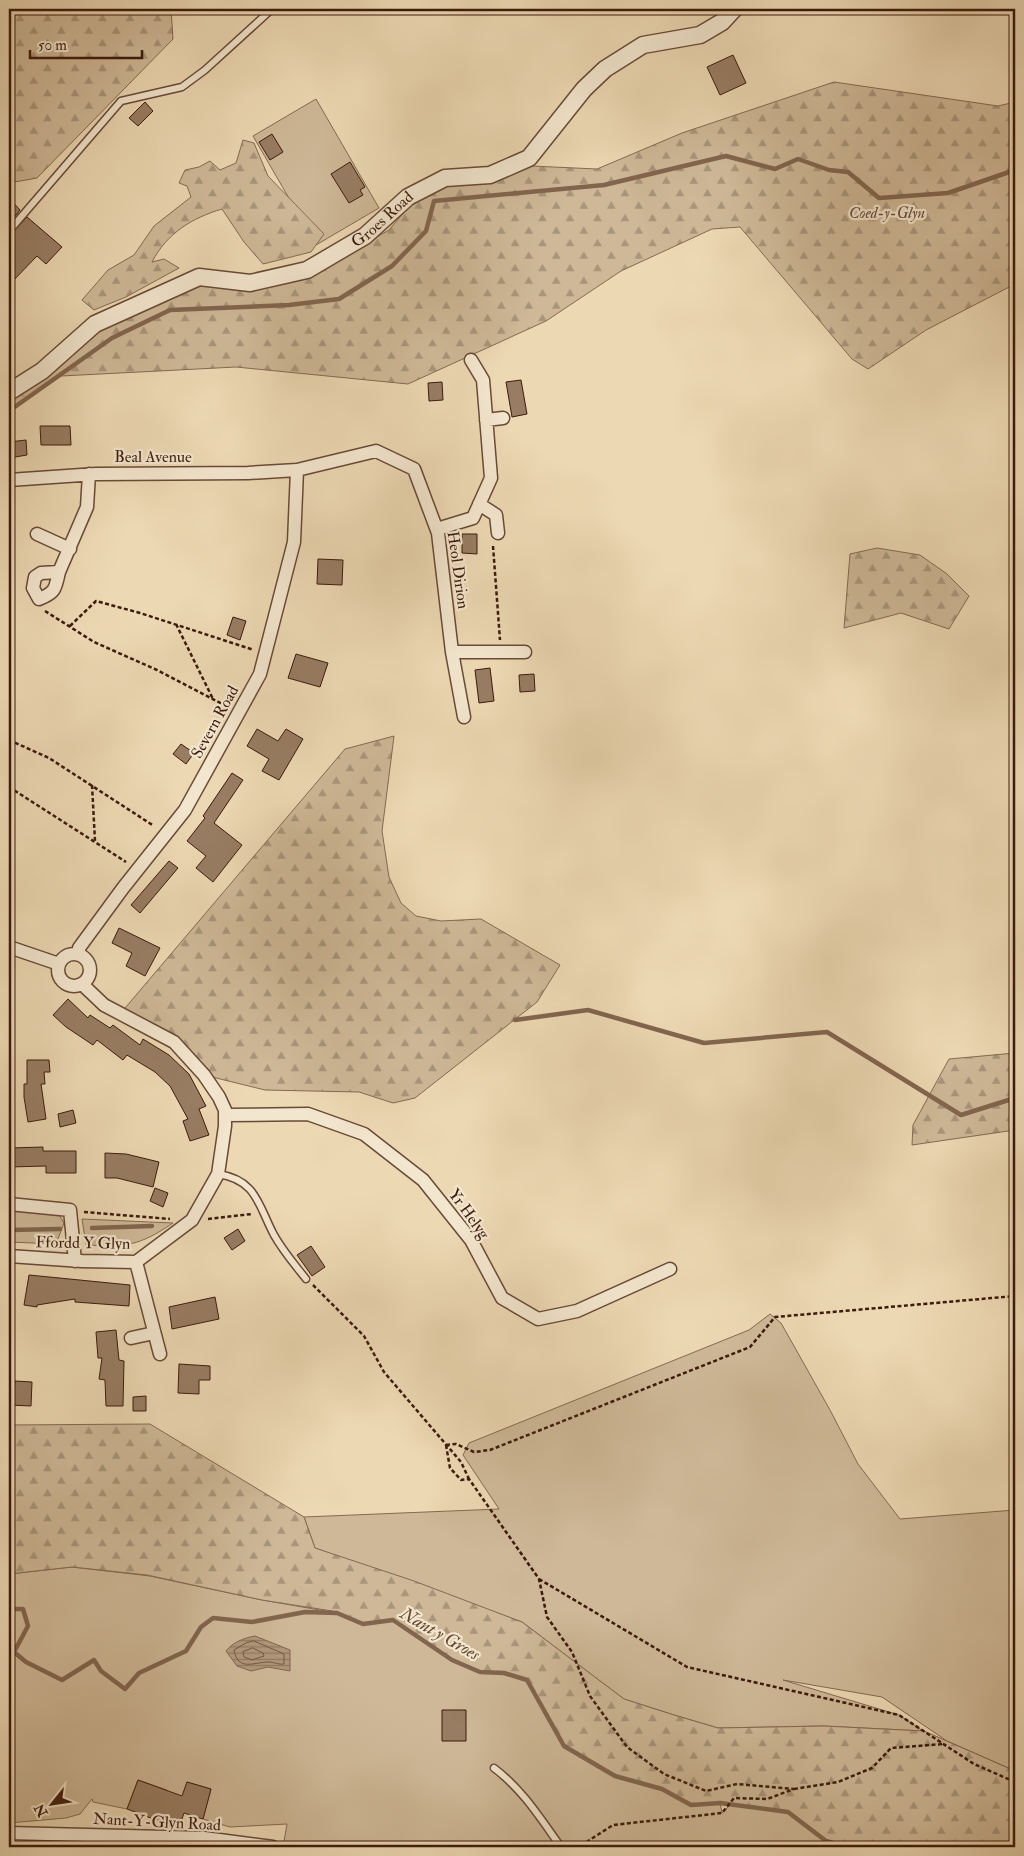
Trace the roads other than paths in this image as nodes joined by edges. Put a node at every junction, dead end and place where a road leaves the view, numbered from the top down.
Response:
1 (272, 9) edge
2 (734, 9) edge
3 (9, 231) edge
4 (471, 360) dead end
5 (9, 392) edge
6 (503, 418) dead end
7 (486, 420) junction
8 (297, 470) junction
9 (89, 474) junction
10 (9, 480) edge
11 (479, 504) junction
12 (437, 529) junction
13 (498, 533) road end
14 (37, 534) dead end
15 (70, 549) junction
16 (60, 572) junction
17 (452, 652) junction
18 (525, 652) dead end
19 (464, 717) dead end
20 (9, 947) edge
21 (79, 955) junction
22 (59, 964) junction
23 (82, 984) junction
24 (225, 1115) junction
25 (218, 1174) junction
26 (9, 1204) edge
27 (9, 1257) edge
28 (75, 1261) junction
29 (136, 1262) junction
30 (670, 1269) dead end
31 (306, 1280) road end
32 (154, 1332) junction
33 (131, 1338) dead end
34 (160, 1354) dead end
35 (494, 1768) dead end
36 (9, 1833) edge
37 (273, 1847) edge
38 (561, 1847) edge

1 - 3 lane
2 - 5 street, Groes Road
4 - 7 street
6 - 7 street
7 - 11 street
8 - 9 street, Beal Avenue
8 - 12 street, Heol Dirion
8 - 21 street, Severn Road
9 - 10 street, Beal Avenue
9 - 15 street
11 - 12 street
11 - 13 street
12 - 17 street, Heol Dirion
14 - 15 street
15 - 16 street
16 - 16 street
17 - 18 street
17 - 19 street, Heol Dirion
20 - 22 street
21 - 22 street
21 - 23 street
22 - 23 street
23 - 24 street, Ffordd Y Glyn
24 - 25 street, Ffordd Y Glyn
24 - 30 street, Yr Helyg
25 - 29 street, Ffordd Y Glyn
25 - 31 lane
26 - 28 street
27 - 28 street, Ffordd Y Glyn
28 - 29 street, Ffordd Y Glyn
29 - 32 street
32 - 33 street
32 - 34 street
35 - 38 lane
36 - 37 street, Nant-Y-Glyn Road

